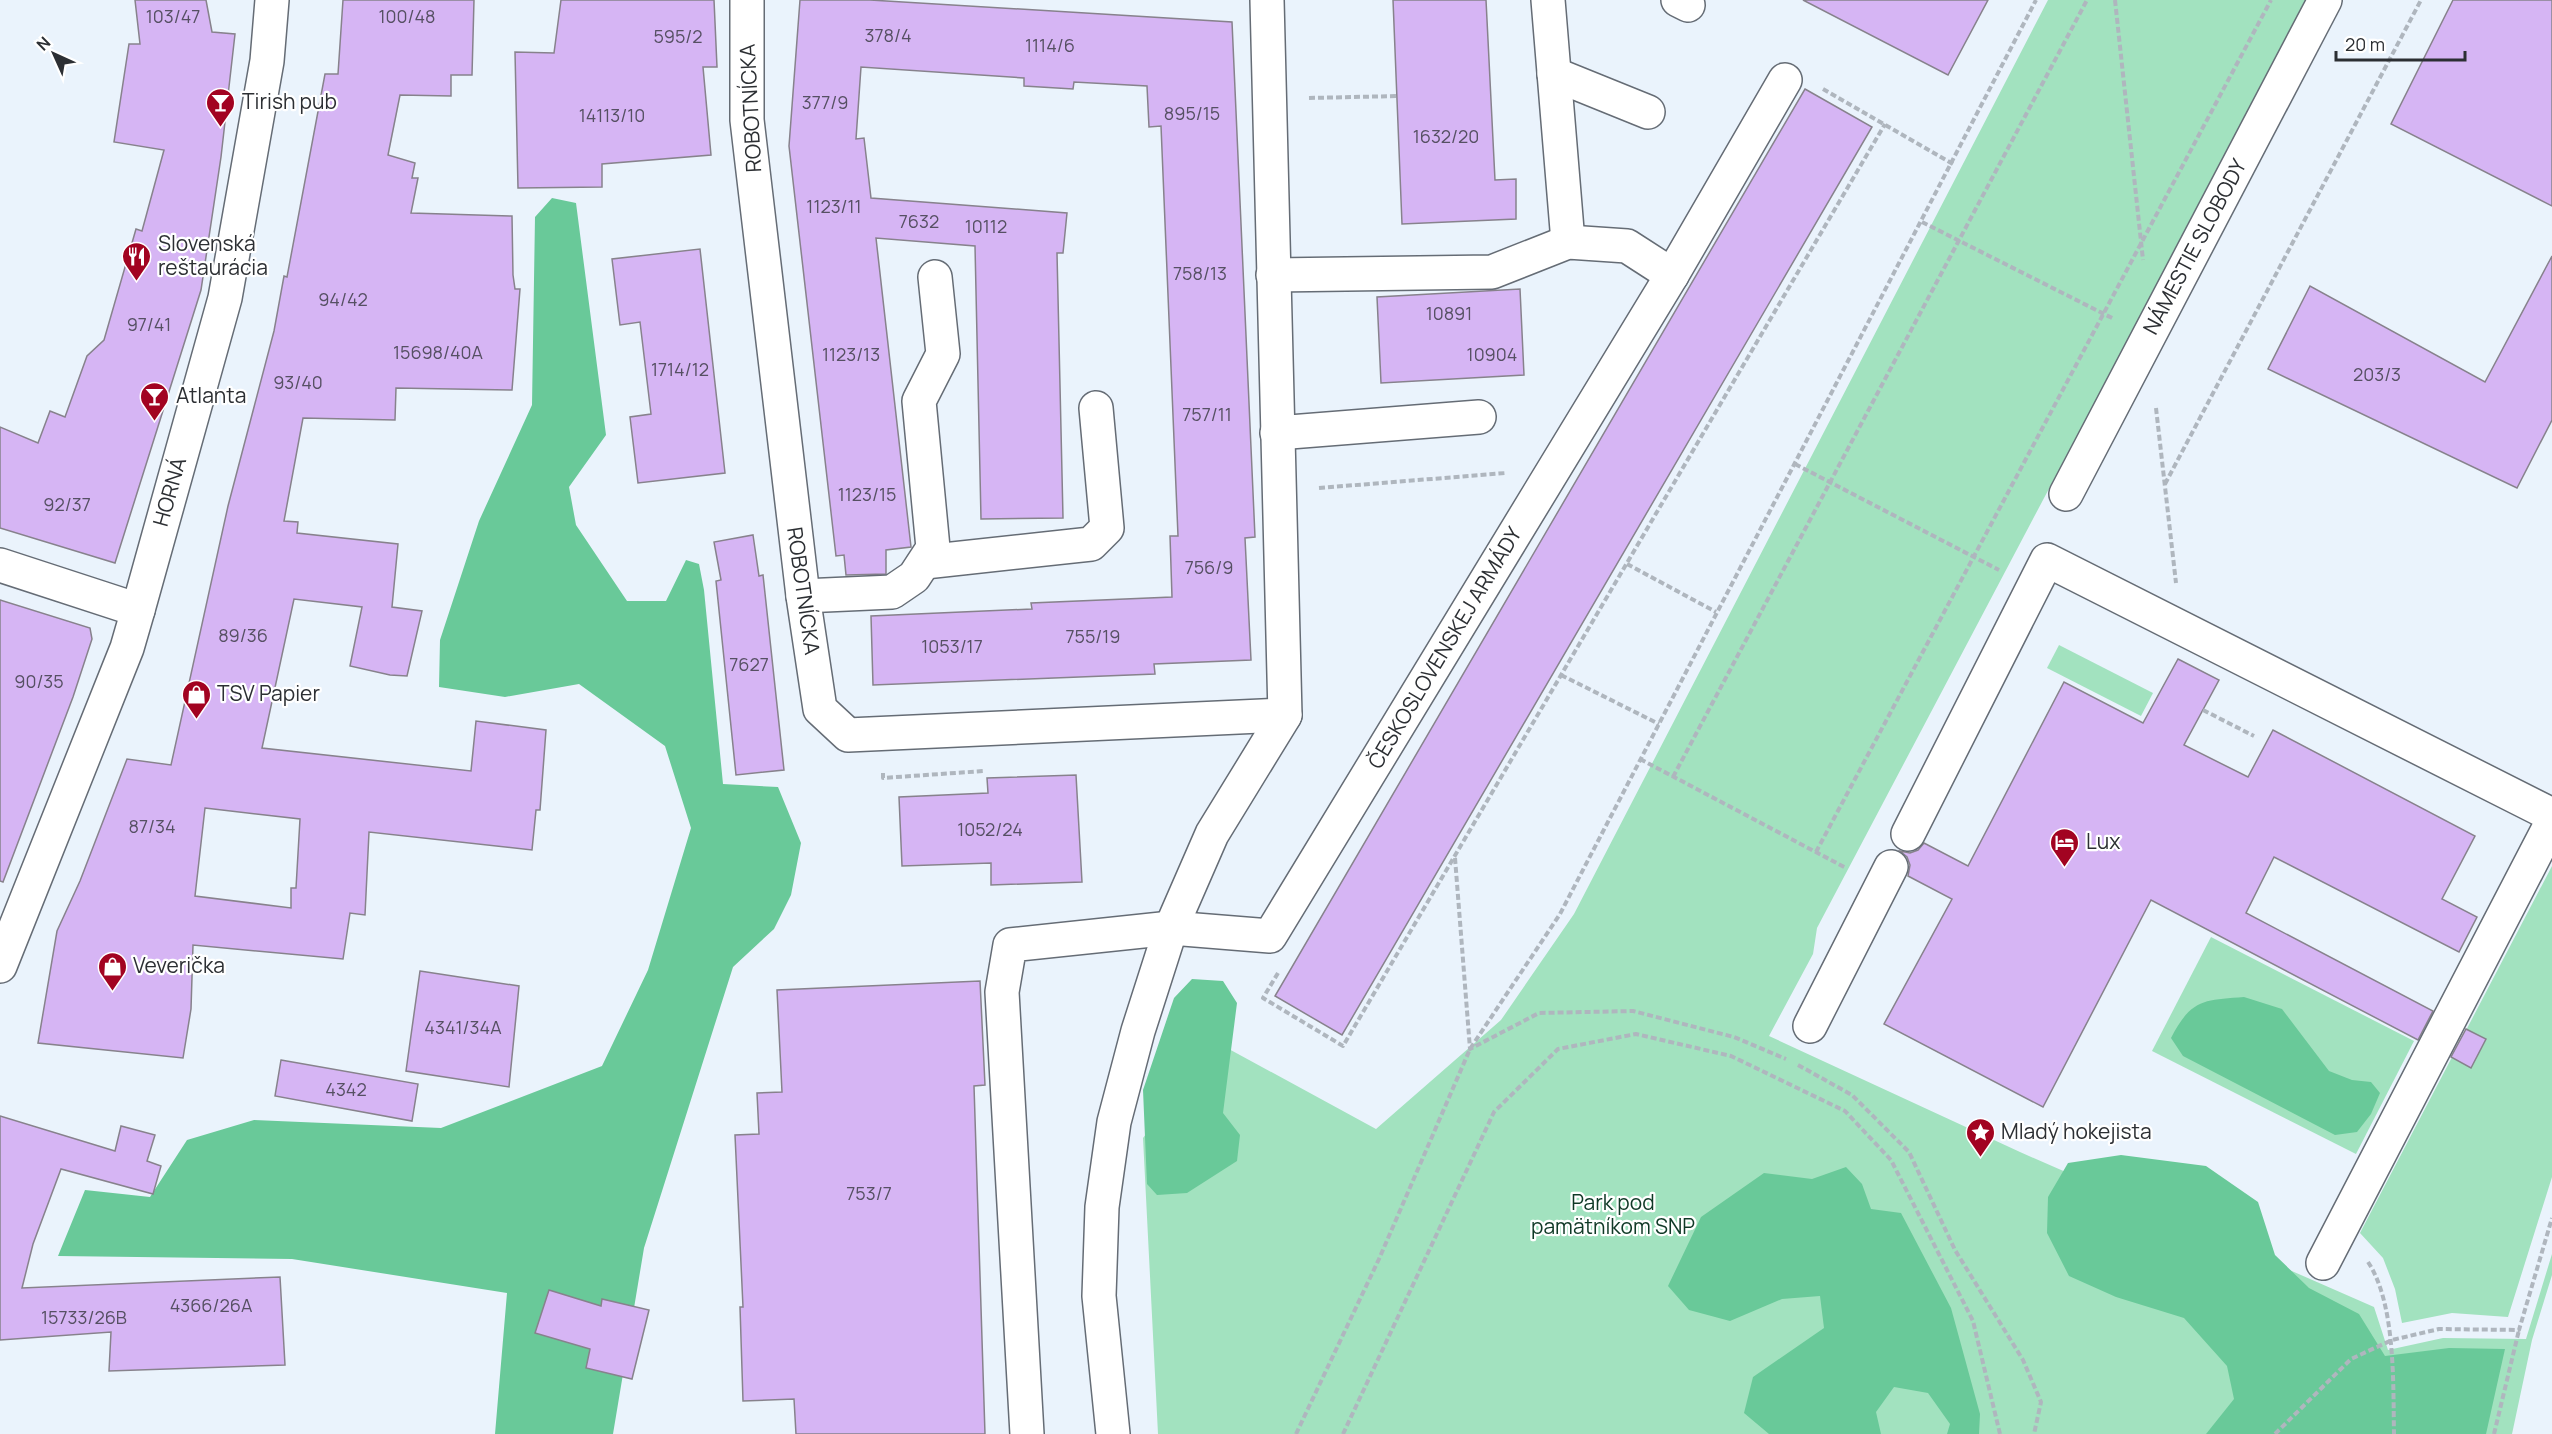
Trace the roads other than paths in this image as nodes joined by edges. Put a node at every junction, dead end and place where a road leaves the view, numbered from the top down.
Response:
1 (272, 0) edge
2 (747, 0) edge
3 (1267, 0) edge
4 (1548, 0) edge
5 (2325, 0) edge
6 (1554, 74) junction
7 (1785, 80) road end
8 (1648, 112) dead end
9 (1568, 242) junction
10 (1274, 275) junction
11 (1672, 275) junction
12 (935, 277) dead end
13 (1096, 408) dead end
14 (1479, 417) dead end
15 (1277, 432) junction
16 (2066, 494) dead end
17 (925, 562) junction
18 (0, 565) edge
19 (803, 596) junction
20 (138, 610) junction
21 (1285, 715) junction
22 (2552, 816) edge
23 (2552, 822) edge
24 (1908, 834) dead end
25 (1886, 877) road end
26 (1171, 928) junction
27 (0, 966) edge
28 (1810, 1026) dead end
29 (2323, 1263) dead end
30 (1027, 1434) edge
31 (1113, 1434) edge

1 - 20 street, HORNÁ
2 - 19 street, ROBOTNÍCKA
3 - 10 street
4 - 6 street
5 - 16 street, NÁMESTIE SLOBODY
6 - 8 street
6 - 9 street
7 - 11 street, ČESKOSLOVENSKEJ ARMÁDY
9 - 10 street
9 - 11 street
10 - 15 street
11 - 26 street, ČESKOSLOVENSKEJ ARMÁDY
12 - 17 street
13 - 17 street
14 - 15 street
15 - 21 street
17 - 19 street
18 - 20 street
19 - 21 street, ROBOTNÍCKA
20 - 27 street, HORNÁ
21 - 26 street
22 - 24 street
23 - 29 street
25 - 28 street
26 - 30 street
26 - 31 street

